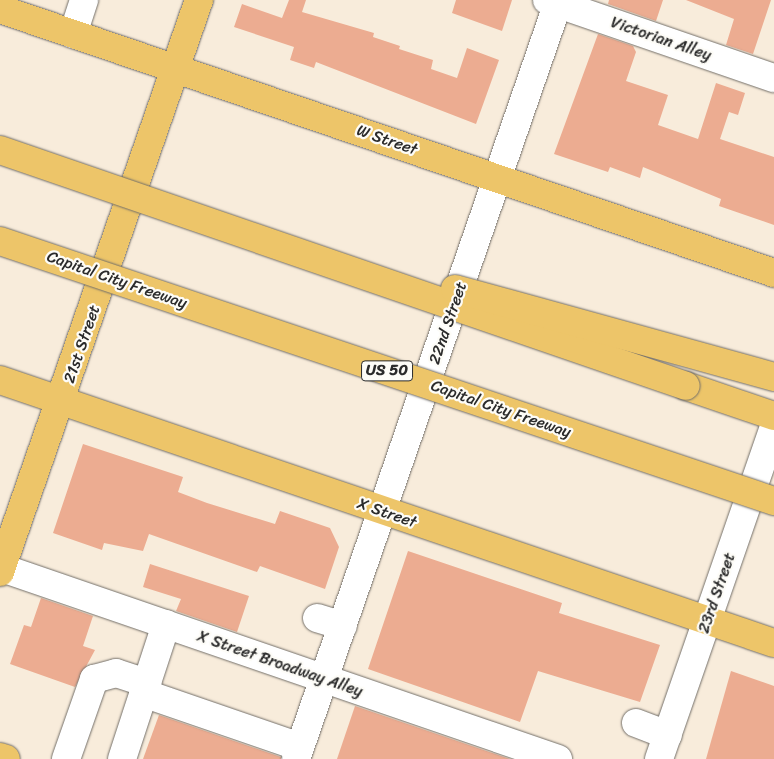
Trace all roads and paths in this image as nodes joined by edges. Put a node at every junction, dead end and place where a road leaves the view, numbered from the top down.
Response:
1 (84, 0) edge
2 (199, 0) edge
3 (555, 1) edge
4 (0, 9) edge
5 (73, 34) junction
6 (176, 68) junction
7 (774, 78) edge
8 (0, 150) edge
9 (499, 178) junction
10 (174, 211) junction
11 (0, 241) edge
12 (774, 273) edge
13 (774, 377) edge
14 (0, 380) edge
15 (686, 386) junction
16 (62, 401) junction
17 (774, 412) edge
18 (774, 416) edge
19 (774, 426) edge
20 (774, 501) edge
21 (382, 511) junction
22 (1, 570) edge
23 (317, 618) dead end
24 (708, 621) junction
25 (166, 624) junction
26 (343, 626) junction
27 (774, 643) edge
28 (324, 680) junction
29 (145, 688) junction
30 (636, 723) dead end
31 (664, 747) edge
32 (551, 750) edge
33 (298, 753) edge
34 (0, 757) edge
35 (6, 759) edge
36 (66, 759) edge
37 (122, 759) edge

1 - 5 street
2 - 6 main road, 21st Street
3 - 7 street, Victorian Alley
3 - 9 street, 22nd Street
4 - 5 main road, W Street
5 - 6 main road, W Street
6 - 9 main road, W Street
6 - 16 main road, 21st Street
8 - 10 main road, bridge
9 - 12 main road, W Street
9 - 21 street, 22nd Street
10 - 13 main road, bridge
10 - 15 main road, bridge
11 - 20 main road, Capital City Freeway / US 50, bridge
14 - 16 main road, X Street
15 - 17 main road
15 - 18 main road
16 - 21 main road, X Street
16 - 22 main road, 21st Street
19 - 24 street, 23rd Street
21 - 24 main road, X Street
21 - 26 street, 22nd Street
22 - 25 street, X Street Broadway Alley
23 - 26 street
24 - 27 main road, X Street
24 - 31 street, 23rd Street
25 - 28 street, X Street Broadway Alley
25 - 29 street
26 - 28 street, 22nd Street
28 - 32 street, X Street Broadway Alley
28 - 33 street, 22nd Street
29 - 33 street
29 - 36 street
29 - 37 street
30 - 31 street
34 - 35 main road

